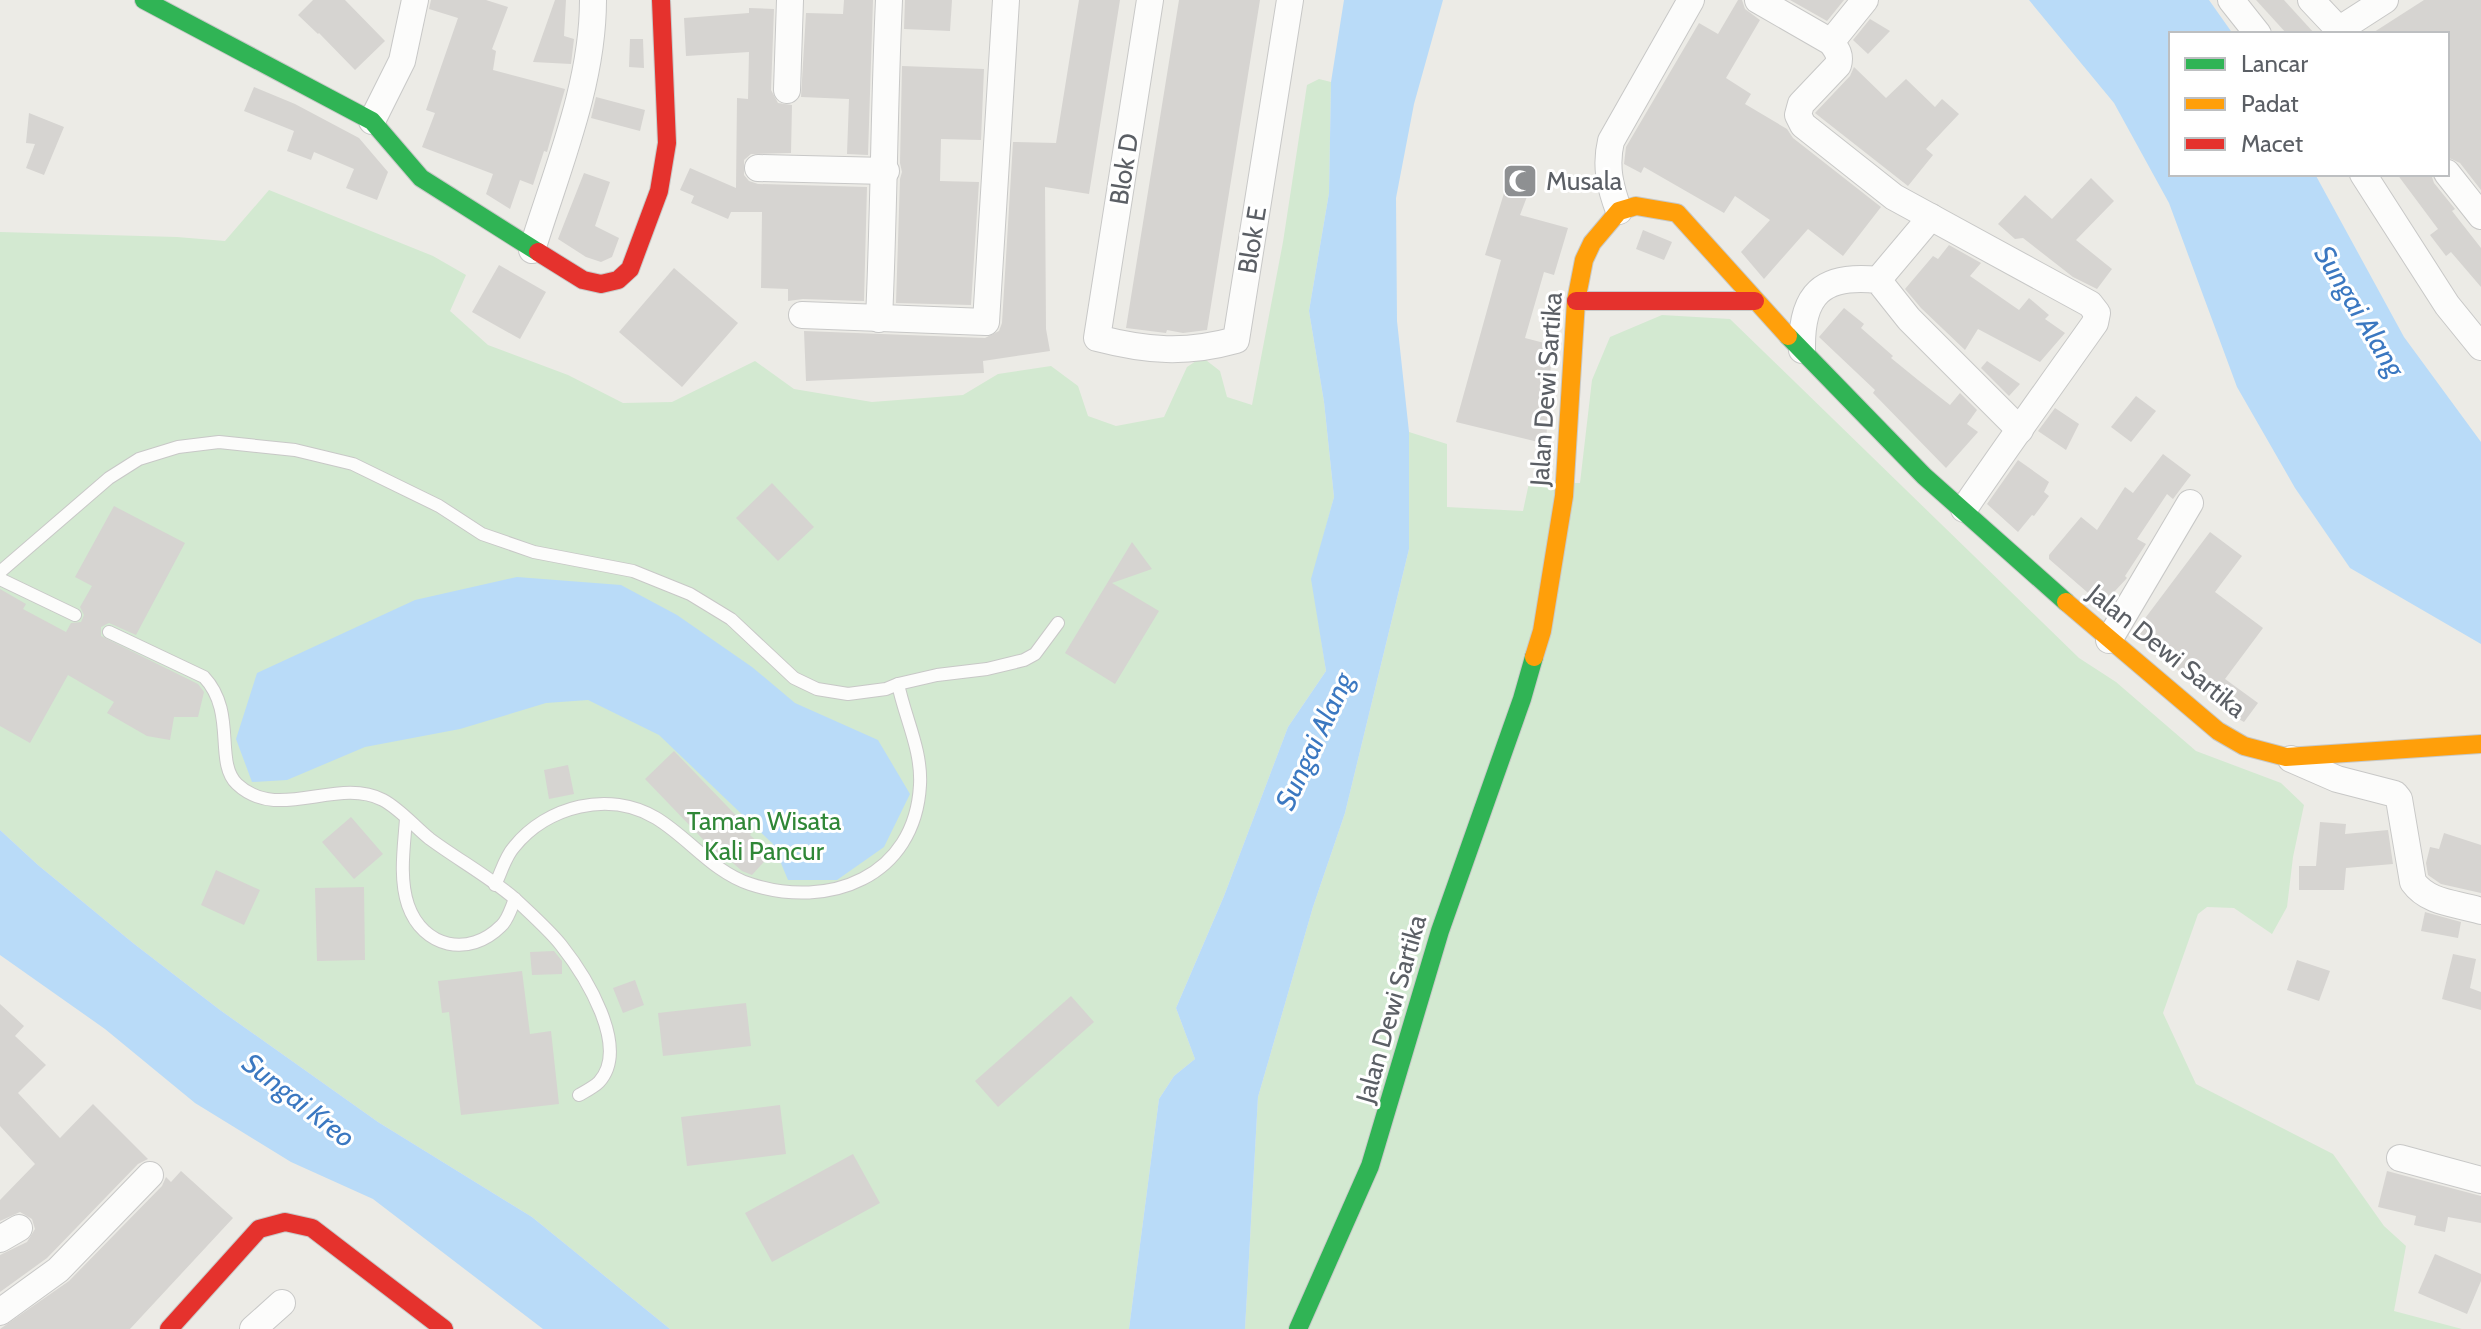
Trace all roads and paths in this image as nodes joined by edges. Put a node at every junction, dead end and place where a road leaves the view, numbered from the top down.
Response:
1 (144, 0) edge
2 (415, 0) edge
3 (593, 0) edge
4 (661, 0) edge
5 (790, 0) edge
6 (889, 0) edge
7 (1006, 0) edge
8 (1150, 0) edge
9 (1290, 0) edge
10 (1691, 0) edge
11 (1758, 0) edge
12 (1865, 0) edge
13 (2231, 0) edge
14 (2311, 0) edge
15 (2385, 0) edge
16 (2256, 32) edge
17 (2341, 32) edge
18 (1831, 42) junction
19 (787, 90) dead end
20 (372, 121) junction
21 (758, 168) dead end
22 (886, 171) junction
23 (2364, 176) edge
24 (2449, 176) edge
25 (1619, 211) junction
26 (2481, 216) edge
27 (1931, 217) junction
28 (532, 250) junction
29 (1878, 280) junction
30 (1576, 301) junction
31 (1755, 301) junction
32 (802, 315) dead end
33 (879, 319) junction
34 (1097, 338) joint
35 (2481, 347) edge
36 (1802, 350) junction
37 (2020, 430) junction
38 (2190, 503) dead end
39 (1964, 509) junction
40 (0, 572) edge
41 (0, 579) edge
42 (75, 615) dead end
43 (1058, 623) dead end
44 (109, 632) dead end
45 (2109, 640) junction
46 (898, 684) junction
47 (2481, 744) edge
48 (2286, 757) junction
49 (406, 819) junction
50 (495, 885) junction
51 (515, 899) junction
52 (2481, 911) edge
53 (579, 1095) dead end
54 (2400, 1158) dead end
55 (150, 1175) dead end
56 (2481, 1180) edge
57 (282, 1303) dead end
58 (0, 1312) edge
59 (169, 1329) edge
60 (253, 1329) edge
61 (444, 1329) edge
62 (1298, 1329) edge

1 - 20 street
2 - 20 street
3 - 28 street
4 - 28 street
5 - 19 street
6 - 22 street
7 - 33 street
8 - 34 street, Blok D
9 - 34 street, Blok E
10 - 25 street
11 - 18 street
12 - 18 street
13 - 16 street
14 - 17 street
15 - 17 street
18 - 27 street
20 - 28 street
21 - 22 street
22 - 33 street
23 - 35 street
24 - 26 street
25 - 30 street, Jalan Dewi Sartika
25 - 31 street, Jalan Dewi Sartika
27 - 29 street
27 - 37 street
29 - 36 street
29 - 37 street
30 - 31 street
30 - 62 street, Jalan Dewi Sartika
31 - 36 street, Jalan Dewi Sartika
32 - 33 street
36 - 39 street, Jalan Dewi Sartika
37 - 39 street
38 - 45 street
39 - 45 street, Jalan Dewi Sartika
40 - 46 lane
41 - 42 lane
43 - 46 lane
44 - 49 lane
45 - 48 street, Jalan Dewi Sartika
46 - 50 lane
47 - 48 street, Jalan Dewi Sartika
48 - 52 street
49 - 50 lane
49 - 51 lane
50 - 51 lane
51 - 53 lane
54 - 56 street
55 - 58 street
57 - 60 street
59 - 61 street

